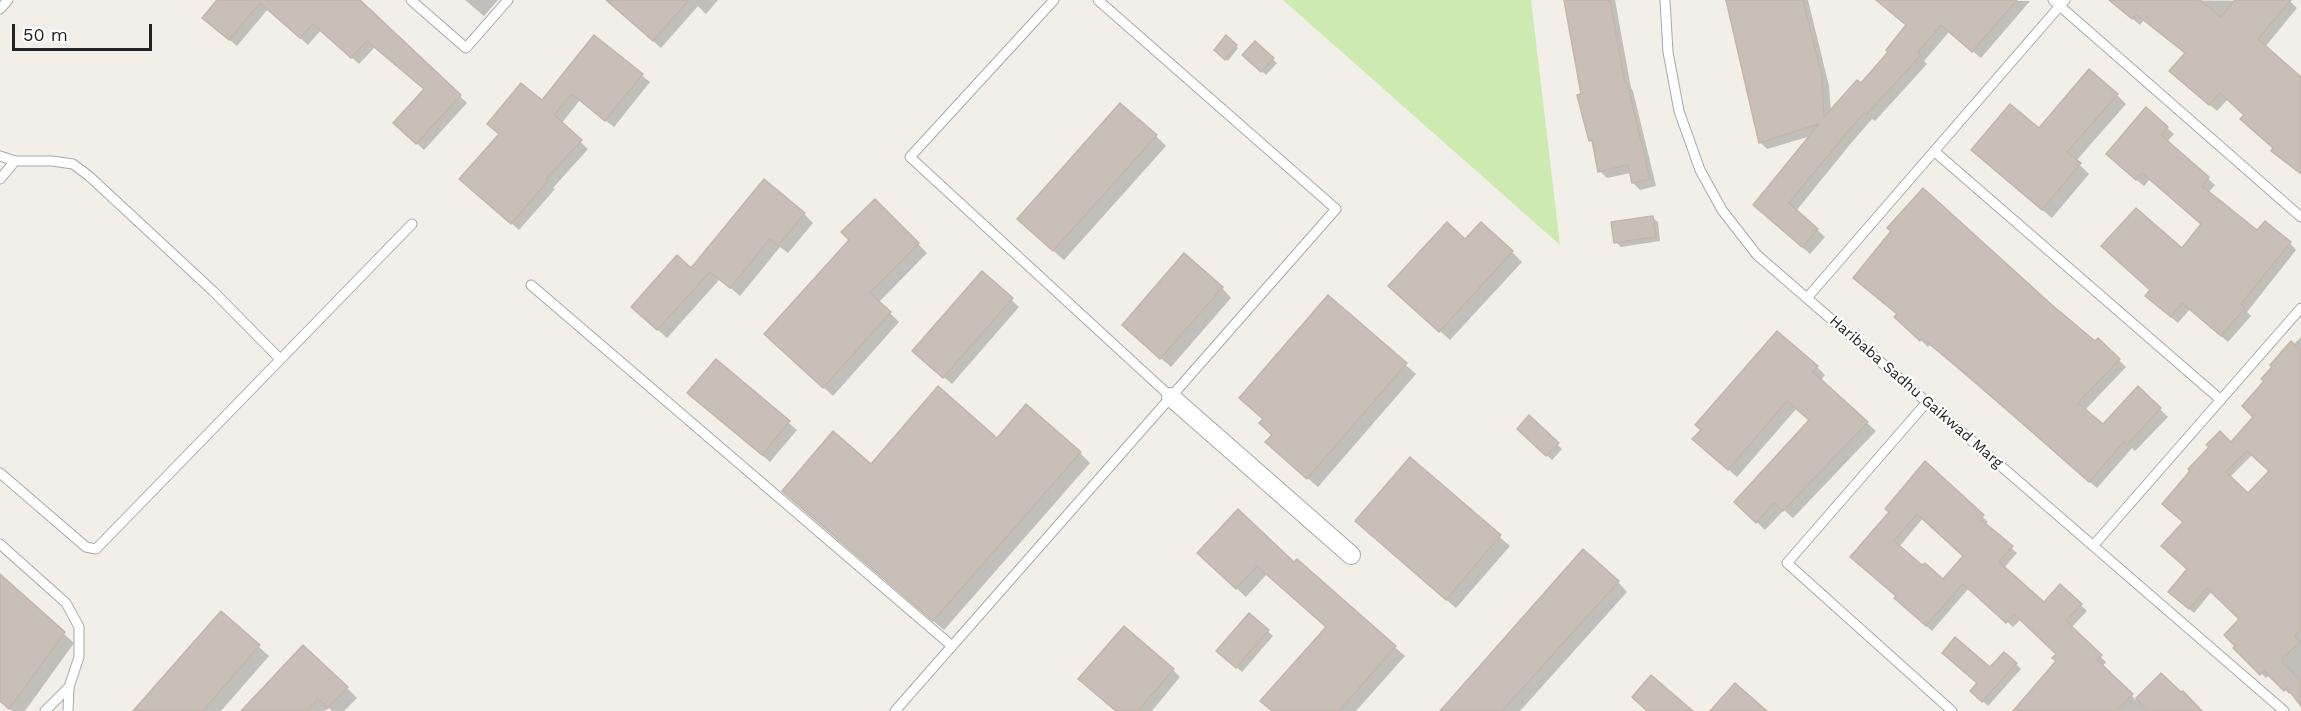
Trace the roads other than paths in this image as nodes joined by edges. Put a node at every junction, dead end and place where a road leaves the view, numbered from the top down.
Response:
1 (8, 0) edge
2 (411, 0) edge
3 (508, 0) edge
4 (1054, 0) edge
5 (1098, 0) edge
6 (1665, 0) edge
7 (2059, 2) edge
8 (0, 9) edge
9 (1934, 151) junction
10 (0, 156) edge
11 (15, 161) junction
12 (0, 179) edge
13 (2301, 217) edge
14 (412, 224) dead end
15 (531, 285) dead end
16 (1807, 298) junction
17 (2301, 308) edge
18 (280, 359) junction
19 (1171, 397) junction
20 (2221, 400) junction
21 (1927, 402) junction
22 (0, 473) edge
23 (0, 544) edge
24 (2093, 546) junction
25 (1351, 555) dead end
26 (952, 646) junction
27 (69, 687) junction
28 (45, 711) edge
29 (68, 711) edge
30 (895, 711) edge
31 (1952, 711) edge
32 (2284, 711) edge

1 - 8 lane
2 - 3 lane
4 - 19 lane
5 - 19 lane
6 - 16 lane, Haribaba Sadhu Gaikwad Marg
7 - 9 lane
7 - 13 lane
9 - 16 lane
9 - 20 lane
10 - 11 lane
11 - 12 lane
11 - 18 lane
14 - 18 lane
15 - 26 lane
16 - 21 lane, Haribaba Sadhu Gaikwad Marg
17 - 20 lane
18 - 22 lane
19 - 25 street
19 - 26 lane
20 - 24 lane
21 - 24 lane, Haribaba Sadhu Gaikwad Marg
21 - 31 lane
23 - 27 lane
24 - 32 lane, Haribaba Sadhu Gaikwad Marg
26 - 30 lane
27 - 28 lane
27 - 29 lane

